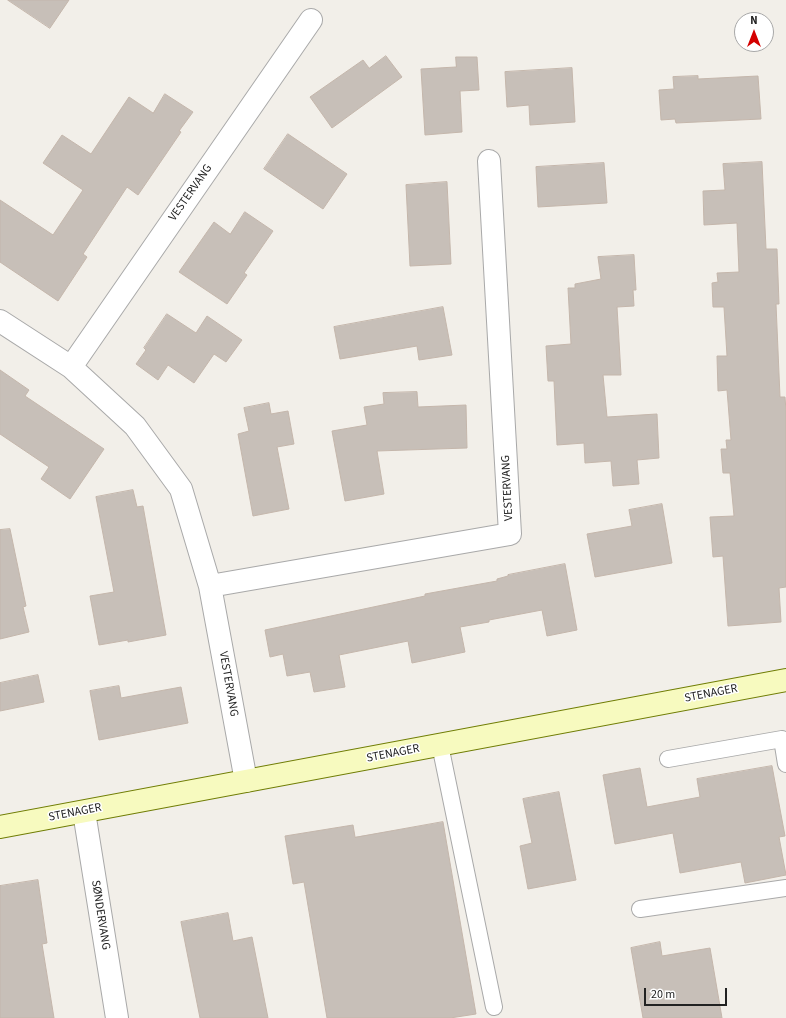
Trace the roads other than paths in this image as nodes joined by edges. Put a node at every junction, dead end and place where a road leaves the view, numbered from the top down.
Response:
1 (311, 20) dead end
2 (489, 161) dead end
3 (0, 321) edge
4 (71, 367) junction
5 (210, 586) junction
6 (786, 680) edge
7 (440, 745) junction
8 (668, 759) dead end
9 (786, 764) edge
10 (246, 781) junction
11 (84, 812) junction
12 (0, 827) edge
13 (786, 888) edge
14 (640, 909) dead end
15 (494, 1007) dead end
16 (117, 1018) edge

1 - 4 street, VESTERVANG
2 - 5 street, VESTERVANG
3 - 4 street, VESTERVANG
4 - 5 street, VESTERVANG
5 - 10 street, VESTERVANG
6 - 7 street, STENAGER
7 - 10 street, STENAGER
7 - 15 lane
8 - 9 lane
10 - 11 street, STENAGER
11 - 12 street, STENAGER
11 - 16 street, SØNDERVANG
13 - 14 lane

